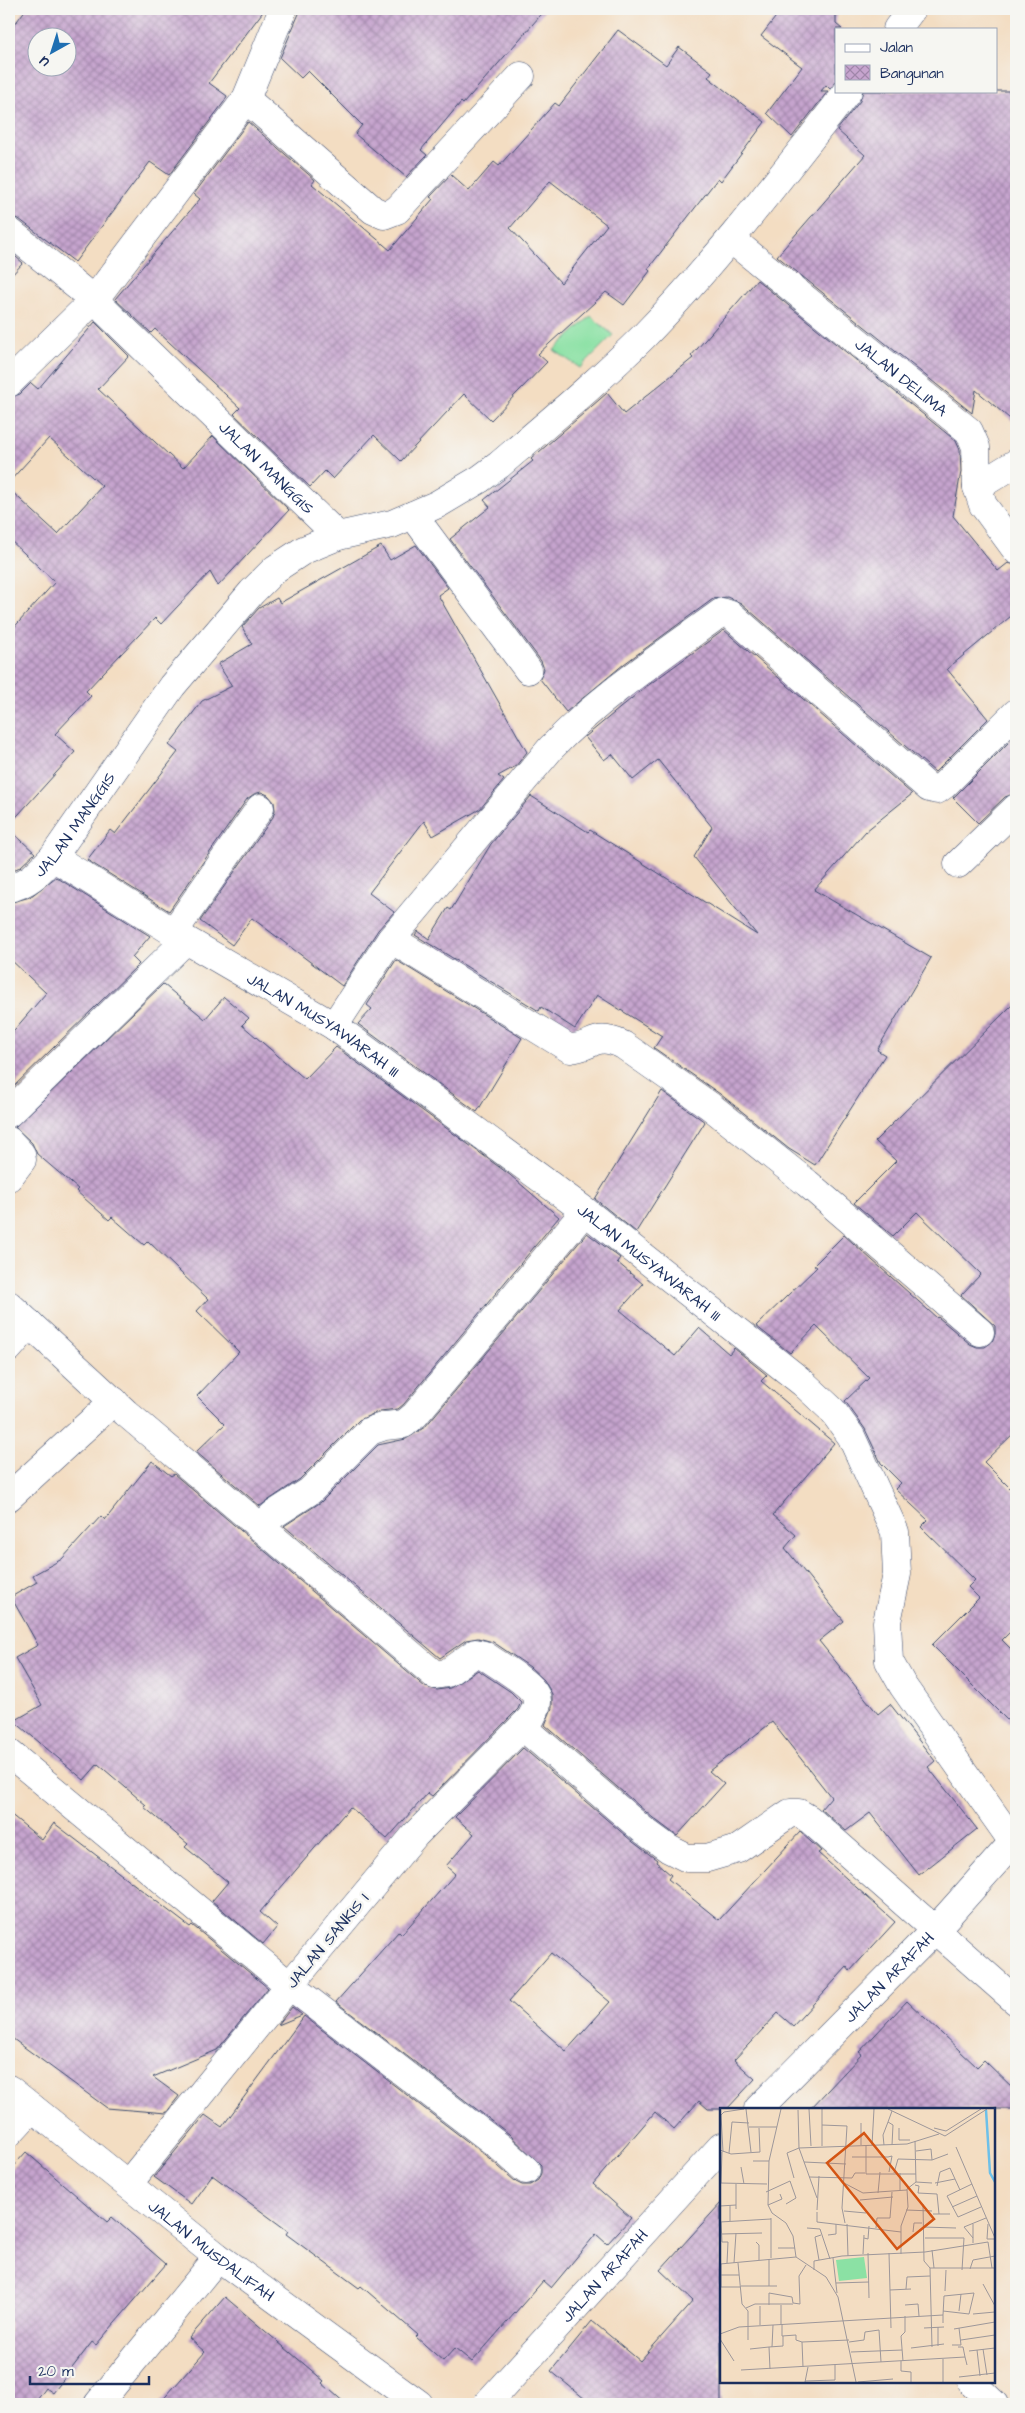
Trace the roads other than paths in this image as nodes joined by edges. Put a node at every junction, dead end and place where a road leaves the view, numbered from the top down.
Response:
1 (912, 9) edge
2 (276, 12) edge
3 (898, 28) edge
4 (521, 76) dead end
5 (847, 92) edge
6 (246, 100) junction
7 (9, 231) edge
8 (732, 240) junction
9 (94, 300) junction
10 (9, 383) edge
11 (1016, 463) edge
12 (977, 487) junction
13 (413, 515) junction
14 (338, 536) junction
15 (1016, 550) edge
16 (528, 670) dead end
17 (1016, 713) edge
18 (260, 808) dead end
19 (1016, 808) edge
20 (53, 857) junction
21 (958, 864) dead end
22 (9, 888) edge
23 (179, 936) junction
24 (391, 939) junction
25 (334, 1026) junction
26 (9, 1113) edge
27 (9, 1141) edge
28 (9, 1177) edge
29 (585, 1211) junction
30 (9, 1305) edge
31 (30, 1324) junction
32 (980, 1332) dead end
33 (9, 1348) edge
34 (114, 1402) junction
35 (9, 1497) edge
36 (260, 1527) junction
37 (529, 1717) junction
38 (9, 1753) edge
39 (1015, 1841) edge
40 (934, 1931) junction
41 (289, 1985) junction
42 (1016, 2002) edge
43 (9, 2089) edge
44 (32, 2108) junction
45 (759, 2108) edge
46 (9, 2134) edge
47 (720, 2147) edge
48 (526, 2170) dead end
49 (128, 2184) junction
50 (218, 2257) junction
51 (972, 2383) edge
52 (98, 2404) edge
53 (419, 2404) edge
54 (487, 2404) edge
55 (994, 2404) edge

1 - 3 street
2 - 6 street
4 - 6 street
5 - 8 street
6 - 9 street
7 - 9 street, JALAN MANGGIS
8 - 12 street, JALAN DELIMA
8 - 13 street
9 - 10 street
9 - 14 street, JALAN MANGGIS
11 - 12 street
12 - 15 street, JALAN DELIMA
13 - 14 street
13 - 16 street
14 - 20 street, JALAN MANGGIS
17 - 24 street
18 - 23 street
19 - 21 street
20 - 22 street, JALAN MANGGIS
20 - 23 street, JALAN MUSYAWARAH III
23 - 25 street, JALAN MUSYAWARAH III
23 - 26 street
24 - 25 street
24 - 32 street
25 - 29 street, JALAN MUSYAWARAH III
27 - 28 street
29 - 36 street
29 - 39 street, JALAN MUSYAWARAH III
30 - 31 street
31 - 33 street
31 - 34 street
34 - 35 street
34 - 36 street
36 - 37 street
37 - 40 street
37 - 41 street, JALAN SANKIS I
38 - 41 street
39 - 40 street, JALAN ARAFAH
40 - 42 street
40 - 45 street, JALAN ARAFAH
41 - 48 street
41 - 49 street, JALAN SANKIS I
43 - 44 street, JALAN MUSDALIFAH
44 - 46 street
44 - 49 street, JALAN MUSDALIFAH
47 - 54 street, JALAN ARAFAH
49 - 50 street, JALAN MUSDALIFAH
50 - 52 street
50 - 53 street, JALAN MUSDALIFAH
51 - 55 street

